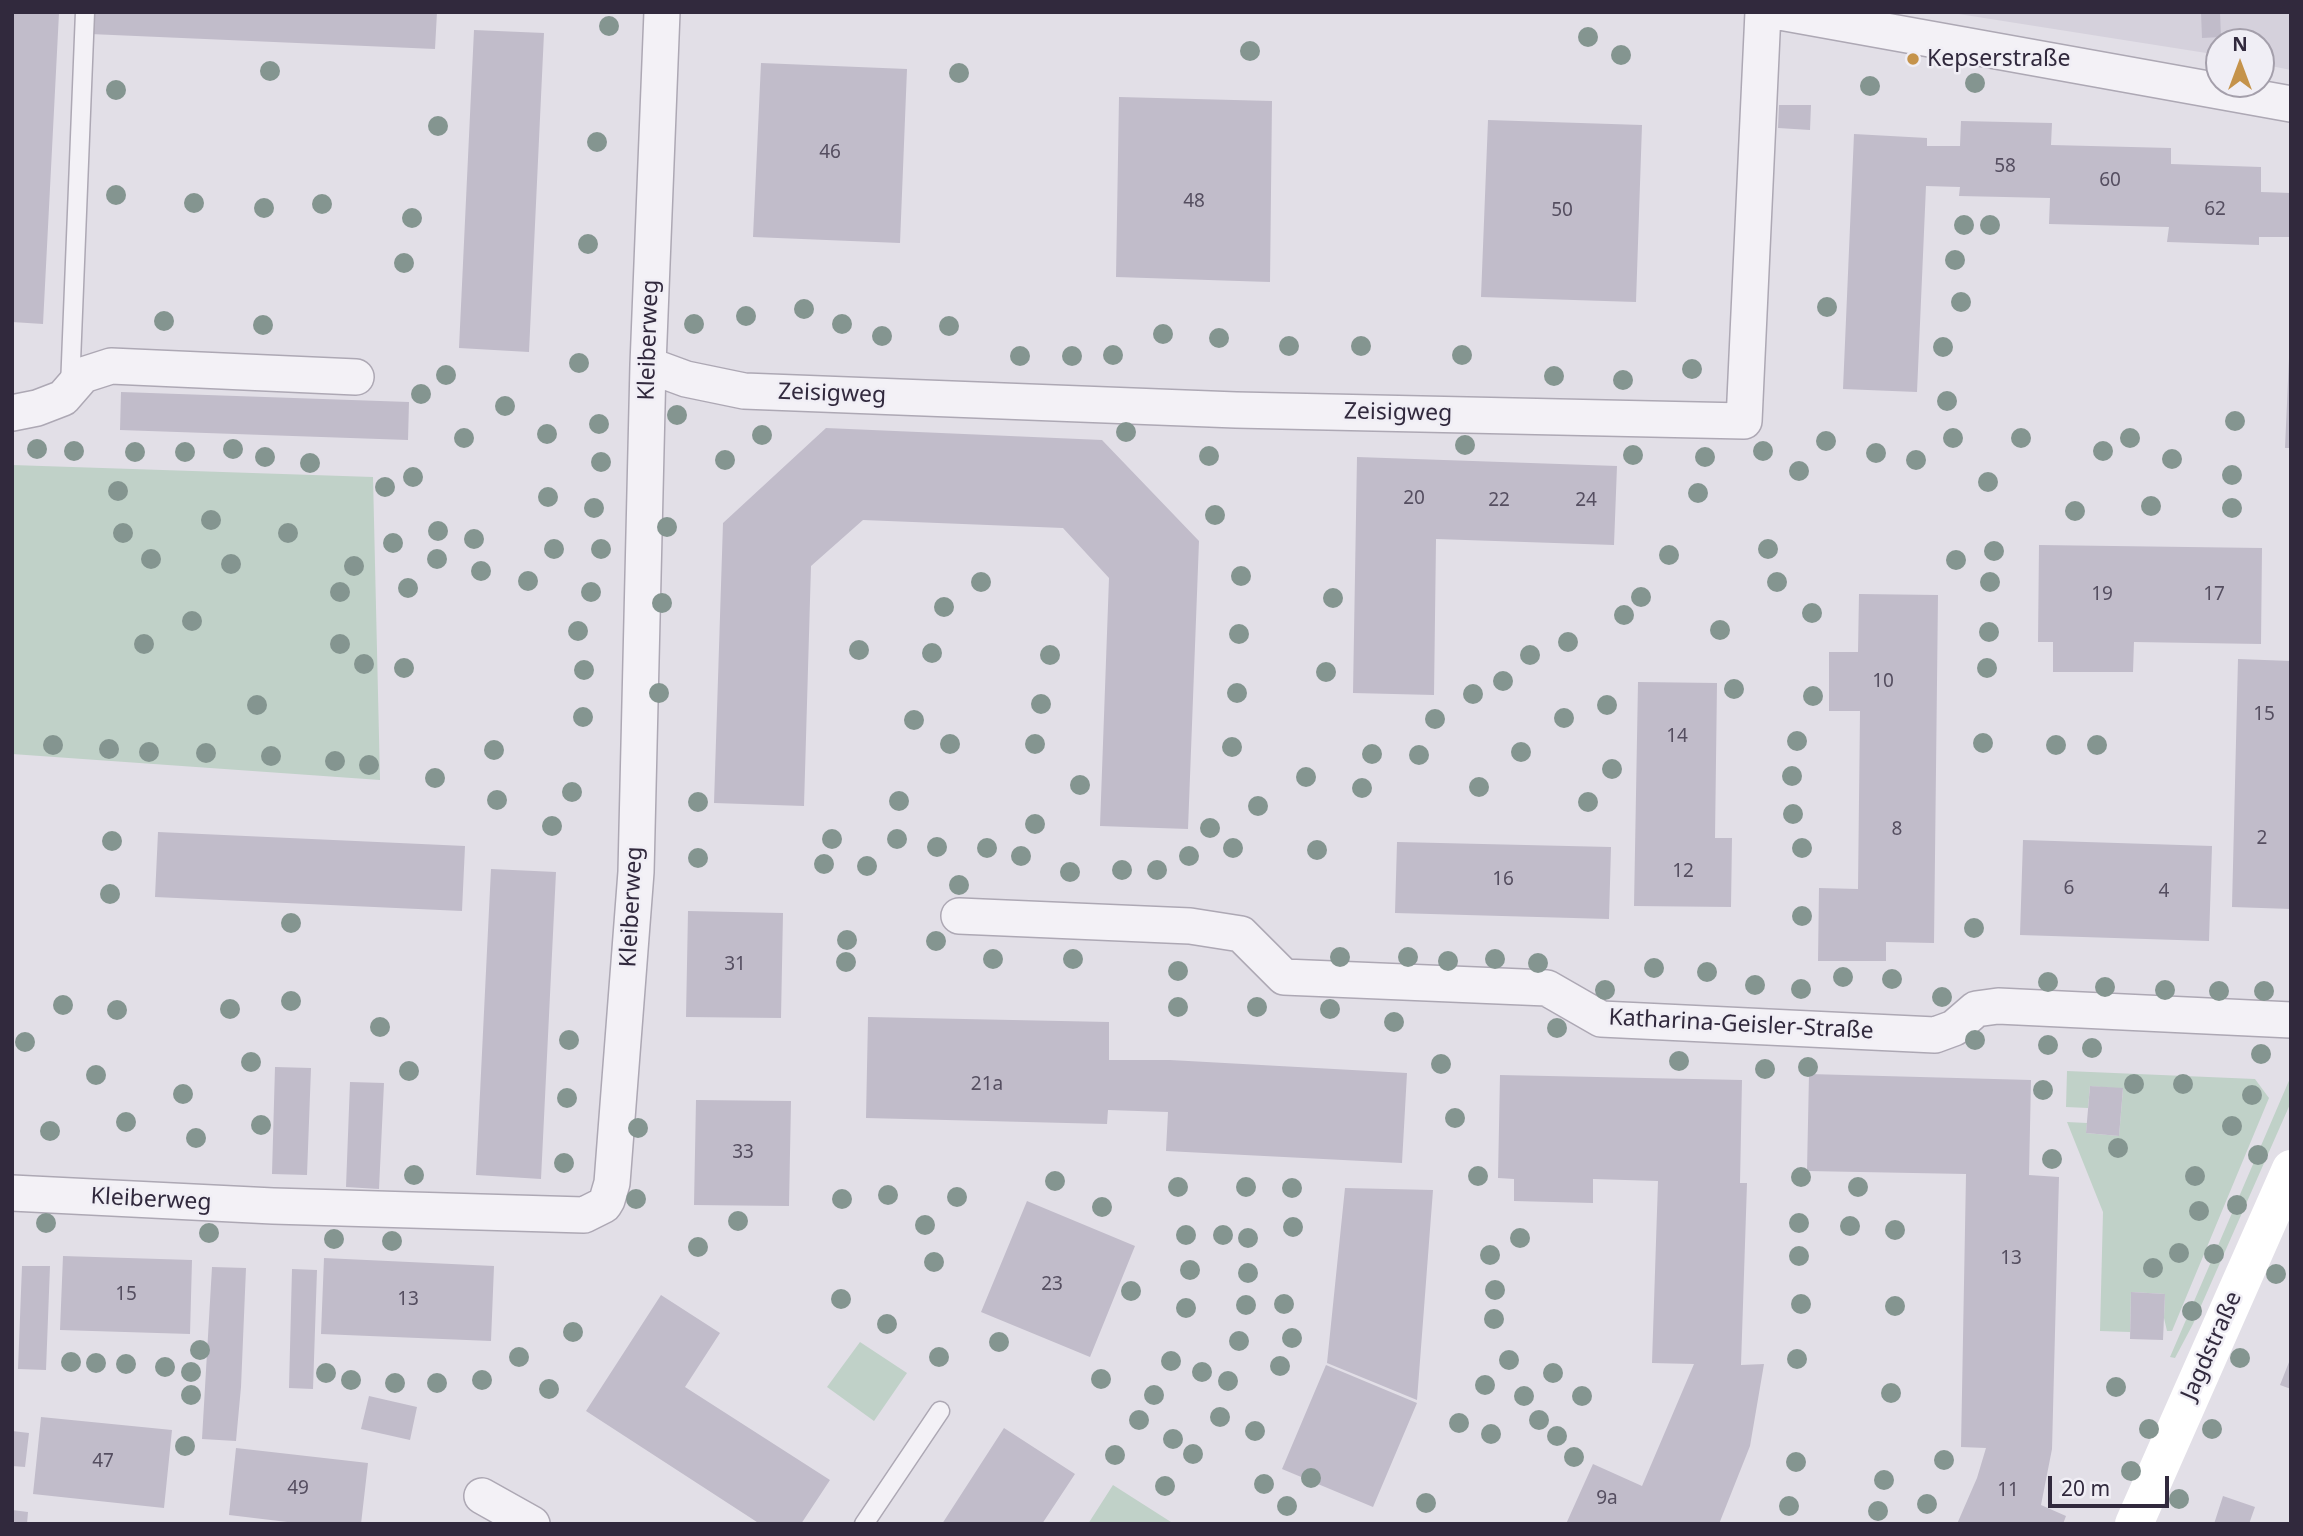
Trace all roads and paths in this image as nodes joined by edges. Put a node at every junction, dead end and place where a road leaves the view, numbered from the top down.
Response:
1 (85, 12) edge
2 (662, 12) edge
3 (1763, 12) edge
4 (1780, 12) edge
5 (2291, 104) edge
6 (648, 365) junction
7 (356, 377) dead end
8 (70, 390) junction
9 (12, 413) edge
10 (958, 916) dead end
11 (2291, 1020) edge
12 (2291, 1169) edge
13 (12, 1193) edge
14 (940, 1411) dead end
15 (482, 1496) dead end
16 (532, 1524) edge
17 (864, 1524) edge
18 (2134, 1524) edge

1 - 8 lane
2 - 6 street, Kleiberweg
3 - 6 street, Zeisigweg
4 - 5 street
6 - 13 street, Kleiberweg
7 - 8 street
8 - 9 street
10 - 11 street, Katharina-Geisler-Straße
12 - 18 street, Jagdstraße
14 - 17 lane
15 - 16 street

